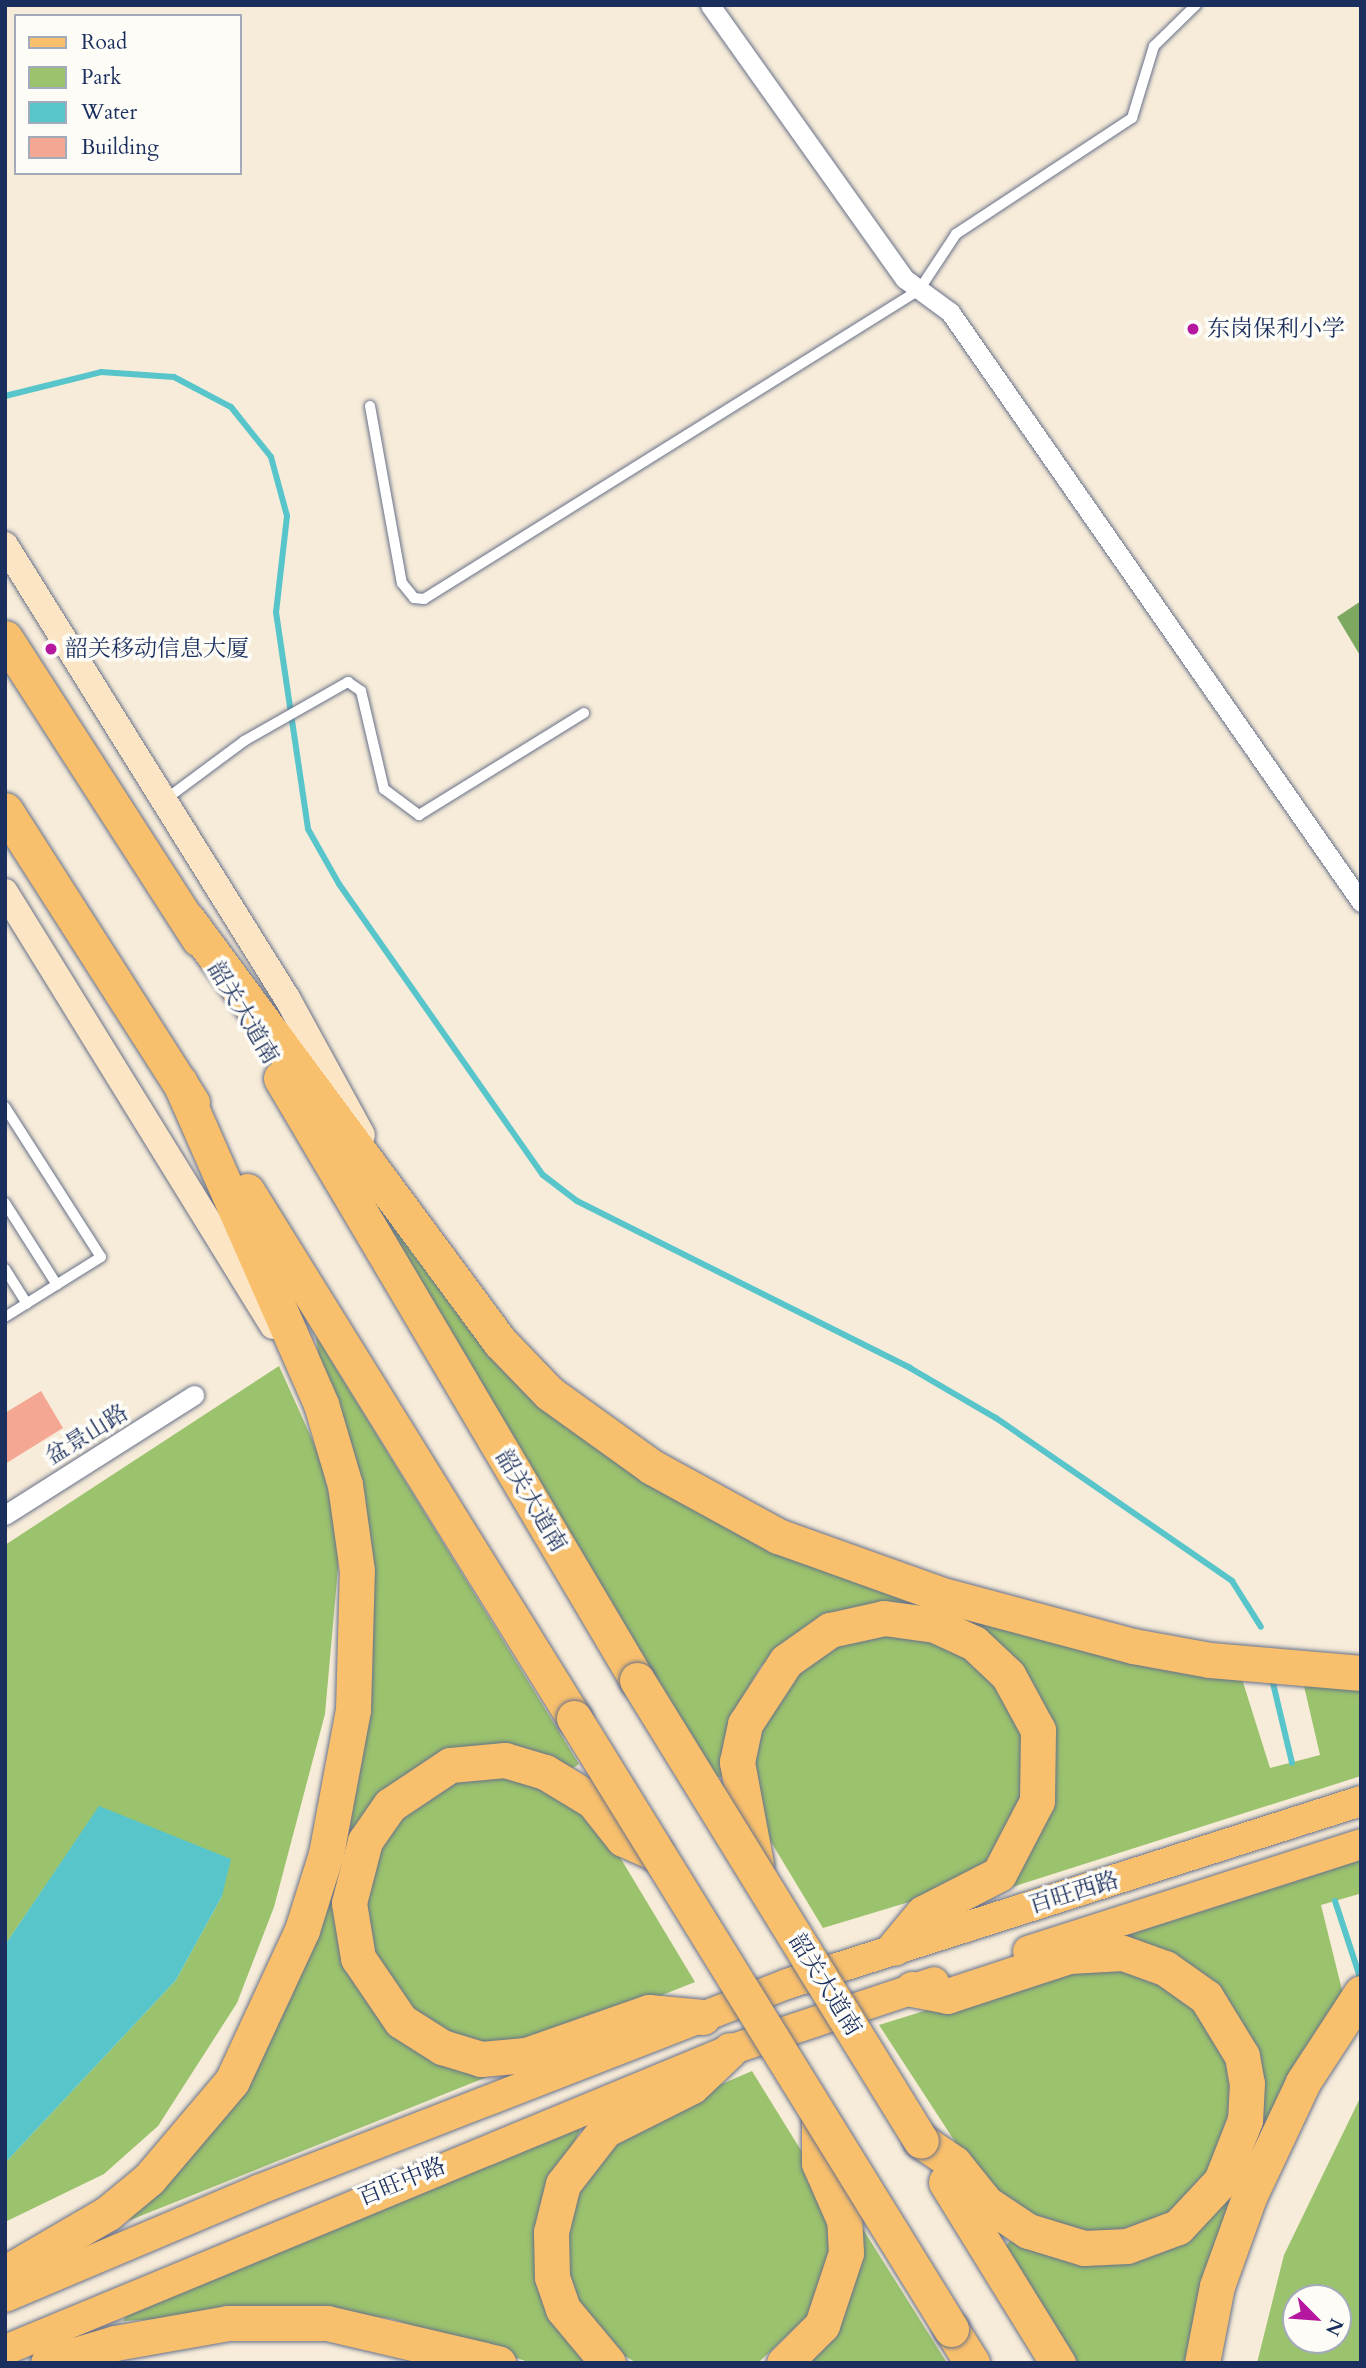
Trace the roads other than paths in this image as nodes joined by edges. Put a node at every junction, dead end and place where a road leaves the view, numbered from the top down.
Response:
1 (710, 5) edge
2 (1196, 5) edge
3 (919, 290) junction
4 (370, 406) dead end
5 (5, 545) edge
6 (5, 638) edge
7 (584, 713) dead end
8 (164, 800) junction
9 (5, 810) edge
10 (5, 892) edge
11 (1361, 902) edge
12 (12, 919) edge
13 (188, 920) junction
14 (180, 1083) junction
15 (5, 1107) edge
16 (395, 1199) junction
17 (5, 1203) edge
18 (5, 1269) edge
19 (57, 1285) junction
20 (27, 1304) junction
21 (5, 1317) edge
22 (194, 1395) dead end
23 (321, 1404) junction
24 (5, 1515) edge
25 (1361, 1673) edge
26 (1361, 1801) edge
27 (1361, 1844) edge
28 (655, 1853) junction
29 (761, 1881) junction
30 (894, 1948) junction
31 (787, 1983) joint
32 (912, 1989) junction
33 (1361, 1993) edge
34 (703, 2017) junction
35 (802, 2025) joint
36 (730, 2050) junction
37 (819, 2123) junction
38 (921, 2141) junction
39 (5, 2273) edge
40 (5, 2297) edge
41 (5, 2350) edge
42 (48, 2363) edge
43 (498, 2363) edge
44 (608, 2363) edge
45 (784, 2363) edge
46 (972, 2363) edge
47 (1058, 2363) edge
48 (1202, 2363) edge

1 - 3 street
2 - 3 lane
3 - 4 lane
3 - 11 street
5 - 8 street
6 - 13 highway, 韶关大道南
7 - 8 lane
8 - 16 street
9 - 14 highway
10 - 12 street
12 - 23 street
13 - 16 highway
13 - 29 highway, 韶关大道南, bridge
14 - 23 highway
14 - 28 highway, bridge
15 - 19 lane
16 - 25 highway
17 - 19 lane
18 - 20 lane
19 - 20 lane
20 - 21 lane
22 - 24 street, 盆景山路
23 - 39 highway
26 - 30 main road, 百旺西路
27 - 32 main road, 百旺西路
28 - 34 highway
28 - 37 highway, bridge
29 - 30 highway
29 - 38 highway, 韶关大道南, bridge
30 - 31 main road, 百旺西路
31 - 34 main road, 百旺中路
32 - 35 main road, 百旺西路
32 - 38 highway
33 - 48 highway
34 - 40 main road, 百旺中路
35 - 36 main road, 百旺中路
36 - 41 main road, 百旺中路
36 - 44 highway
37 - 45 highway
37 - 46 highway, bridge
38 - 47 highway, 韶关大道南
42 - 43 highway

